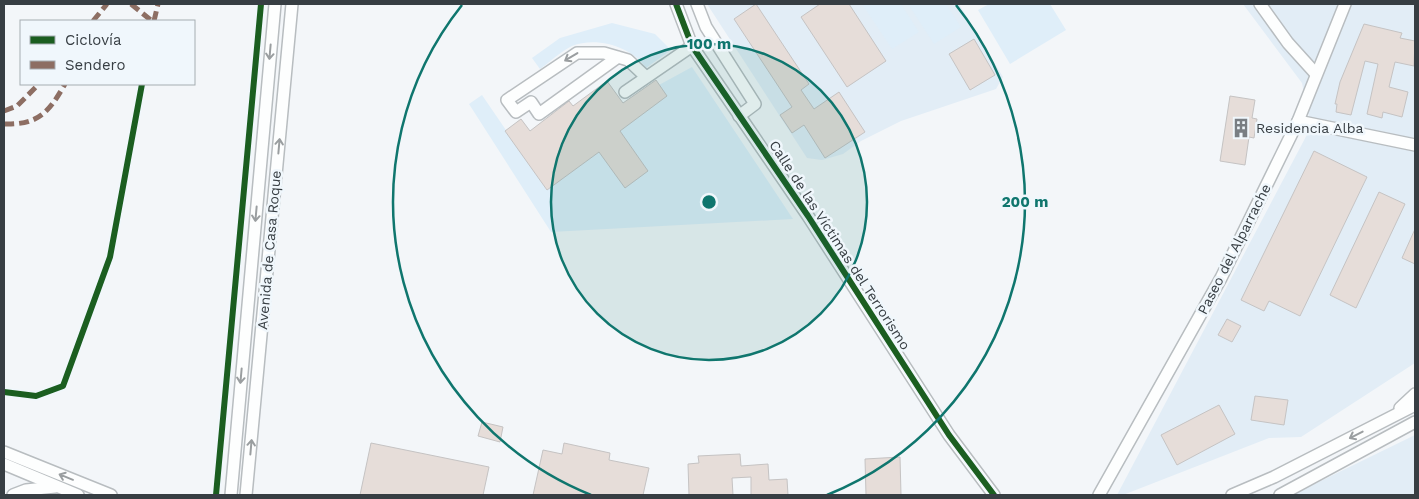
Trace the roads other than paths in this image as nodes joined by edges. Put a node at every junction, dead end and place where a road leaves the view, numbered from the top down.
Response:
1 (275, 4) edge
2 (292, 4) edge
3 (697, 4) edge
4 (1260, 4) edge
5 (1345, 4) edge
6 (678, 8) edge
7 (692, 46) junction
8 (618, 57) junction
9 (1316, 74) junction
10 (645, 76) junction
11 (625, 92) dead end
12 (739, 116) junction
13 (1298, 120) junction
14 (1415, 145) edge
15 (1415, 394) edge
16 (1415, 405) edge
17 (1382, 422) junction
18 (1413, 423) edge
19 (4, 452) edge
20 (4, 464) edge
21 (59, 487) junction
22 (1103, 492) edge
23 (13, 495) edge
24 (78, 495) edge
25 (111, 495) edge
26 (231, 495) edge
27 (246, 495) edge
28 (994, 495) edge
29 (1232, 495) edge
30 (1280, 495) edge

1 -> 26 street, Avenida de Casa Roque
27 -> 2 street, Avenida de Casa Roque
3 - 6 street
3 - 12 street
4 - 9 street
5 - 9 street, Paseo del Alparrache
6 - 7 street, Calle de las Víctimas del Terrorismo
7 - 10 street
7 - 12 street, Calle de las Víctimas del Terrorismo
8 -> 8 street
8 - 10 street
9 - 13 street, Paseo del Alparrache
10 - 11 street
12 - 28 street, Calle de las Víctimas del Terrorismo
13 - 14 street
13 - 22 street, Paseo del Alparrache
15 - 17 street
16 - 17 street
17 -> 29 street
18 - 30 street
25 -> 19 street
20 - 21 street
21 - 23 street
21 - 24 street

